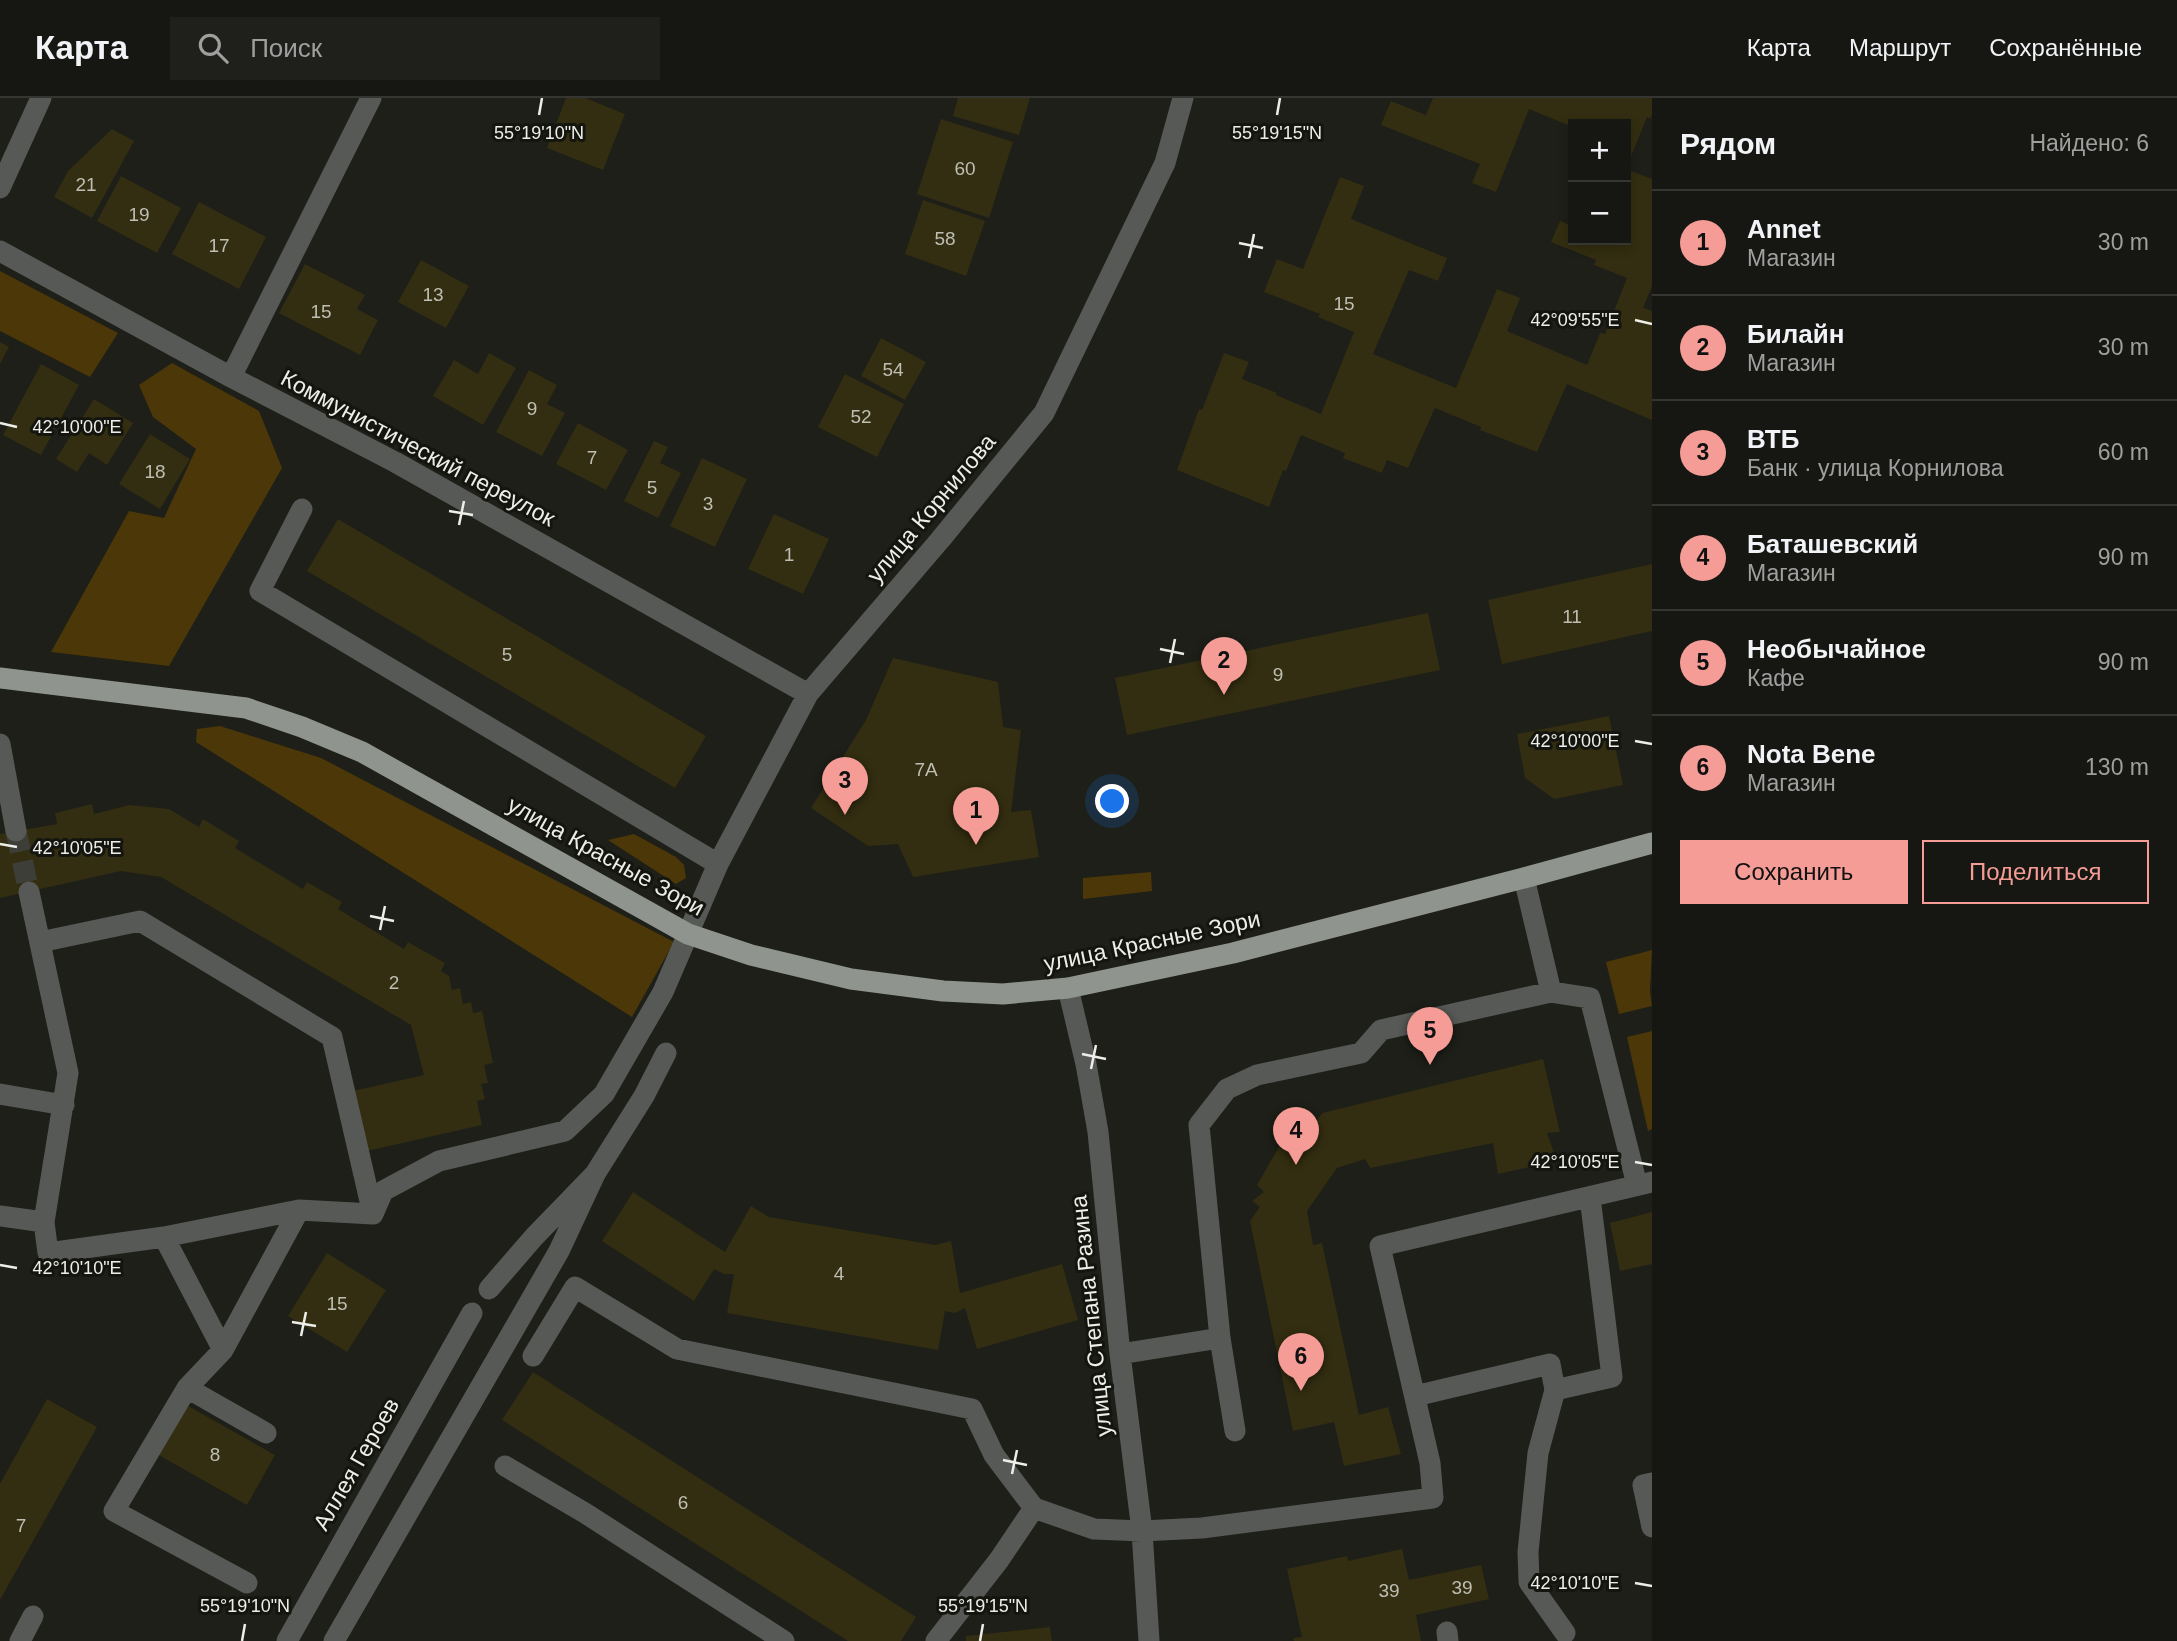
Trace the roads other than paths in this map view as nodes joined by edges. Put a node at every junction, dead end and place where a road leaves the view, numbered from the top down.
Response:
1 (41, 98) edge
2 (371, 98) edge
3 (1183, 98) edge
4 (0, 188) edge
5 (0, 251) edge
6 (231, 377) junction
7 (302, 509) dead end
8 (0, 678) edge
9 (808, 694) junction
10 (0, 744) edge
11 (16, 831) tunnel mouth
12 (1652, 843) edge
13 (718, 864) junction
14 (1524, 878) junction
15 (29, 892) tunnel mouth
16 (688, 934) junction
17 (40, 942) junction
18 (1068, 988) junction
19 (1551, 992) junction
20 (666, 1053) dead end
21 (0, 1094) edge
22 (64, 1105) junction
23 (594, 1174) junction
24 (1644, 1184) edge
25 (1590, 1197) junction
26 (299, 1210) junction
27 (373, 1214) junction
28 (0, 1216) edge
29 (44, 1222) junction
30 (164, 1237) junction
31 (489, 1289) dead end
32 (472, 1313) dead end
33 (1220, 1338) junction
34 (223, 1350) junction
35 (1120, 1354) junction
36 (533, 1356) dead end
37 (187, 1388) junction
38 (1555, 1390) junction
39 (1415, 1396) junction
40 (1235, 1431) dead end
41 (266, 1433) dead end
42 (505, 1466) dead end
43 (1652, 1483) edge
44 (1034, 1508) junction
45 (1652, 1527) edge
46 (1142, 1531) junction
47 (247, 1583) dead end
48 (33, 1616) dead end
49 (1565, 1633) dead end
50 (20, 1641) edge
51 (287, 1641) edge
52 (334, 1641) edge
53 (784, 1641) edge
54 (936, 1641) edge
55 (1149, 1641) edge

1 - 4 street
2 - 6 street
3 - 9 street, улица Корнилова
5 - 6 street, Коммунистический переулок
6 - 9 street, Коммунистический переулок
7 - 13 street
8 - 16 main road, улица Красные Зори
9 - 13 street, улица Корнилова
10 - 11 street
12 - 14 main road, улица Красные Зори
13 - 16 street, улица Корнилова
14 - 18 main road, улица Красные Зори
14 - 19 street
15 - 17 street
16 - 18 main road, улица Красные Зори
16 - 27 street, улица Корнилова
17 - 22 street
17 - 27 street
18 - 35 street, улица Степана Разина
19 - 24 street
19 - 33 street
20 - 23 street
21 - 22 street
22 - 29 street
23 - 31 street
23 - 52 street
24 - 25 street
25 - 38 street
25 - 39 street
26 - 27 street
26 - 30 street
26 - 34 street
28 - 29 street
29 - 30 street
30 - 34 street
32 - 51 street, Аллея Героев
33 - 35 street
33 - 40 street
34 - 37 street
35 - 46 street, улица Степана Разина
36 - 44 street
37 - 41 street
37 - 47 street
38 - 39 street
38 - 49 street
39 - 46 street
42 - 53 street
43 - 45 street
44 - 46 street
44 - 54 street
46 - 55 street, улица Степана Разина
48 - 50 street

